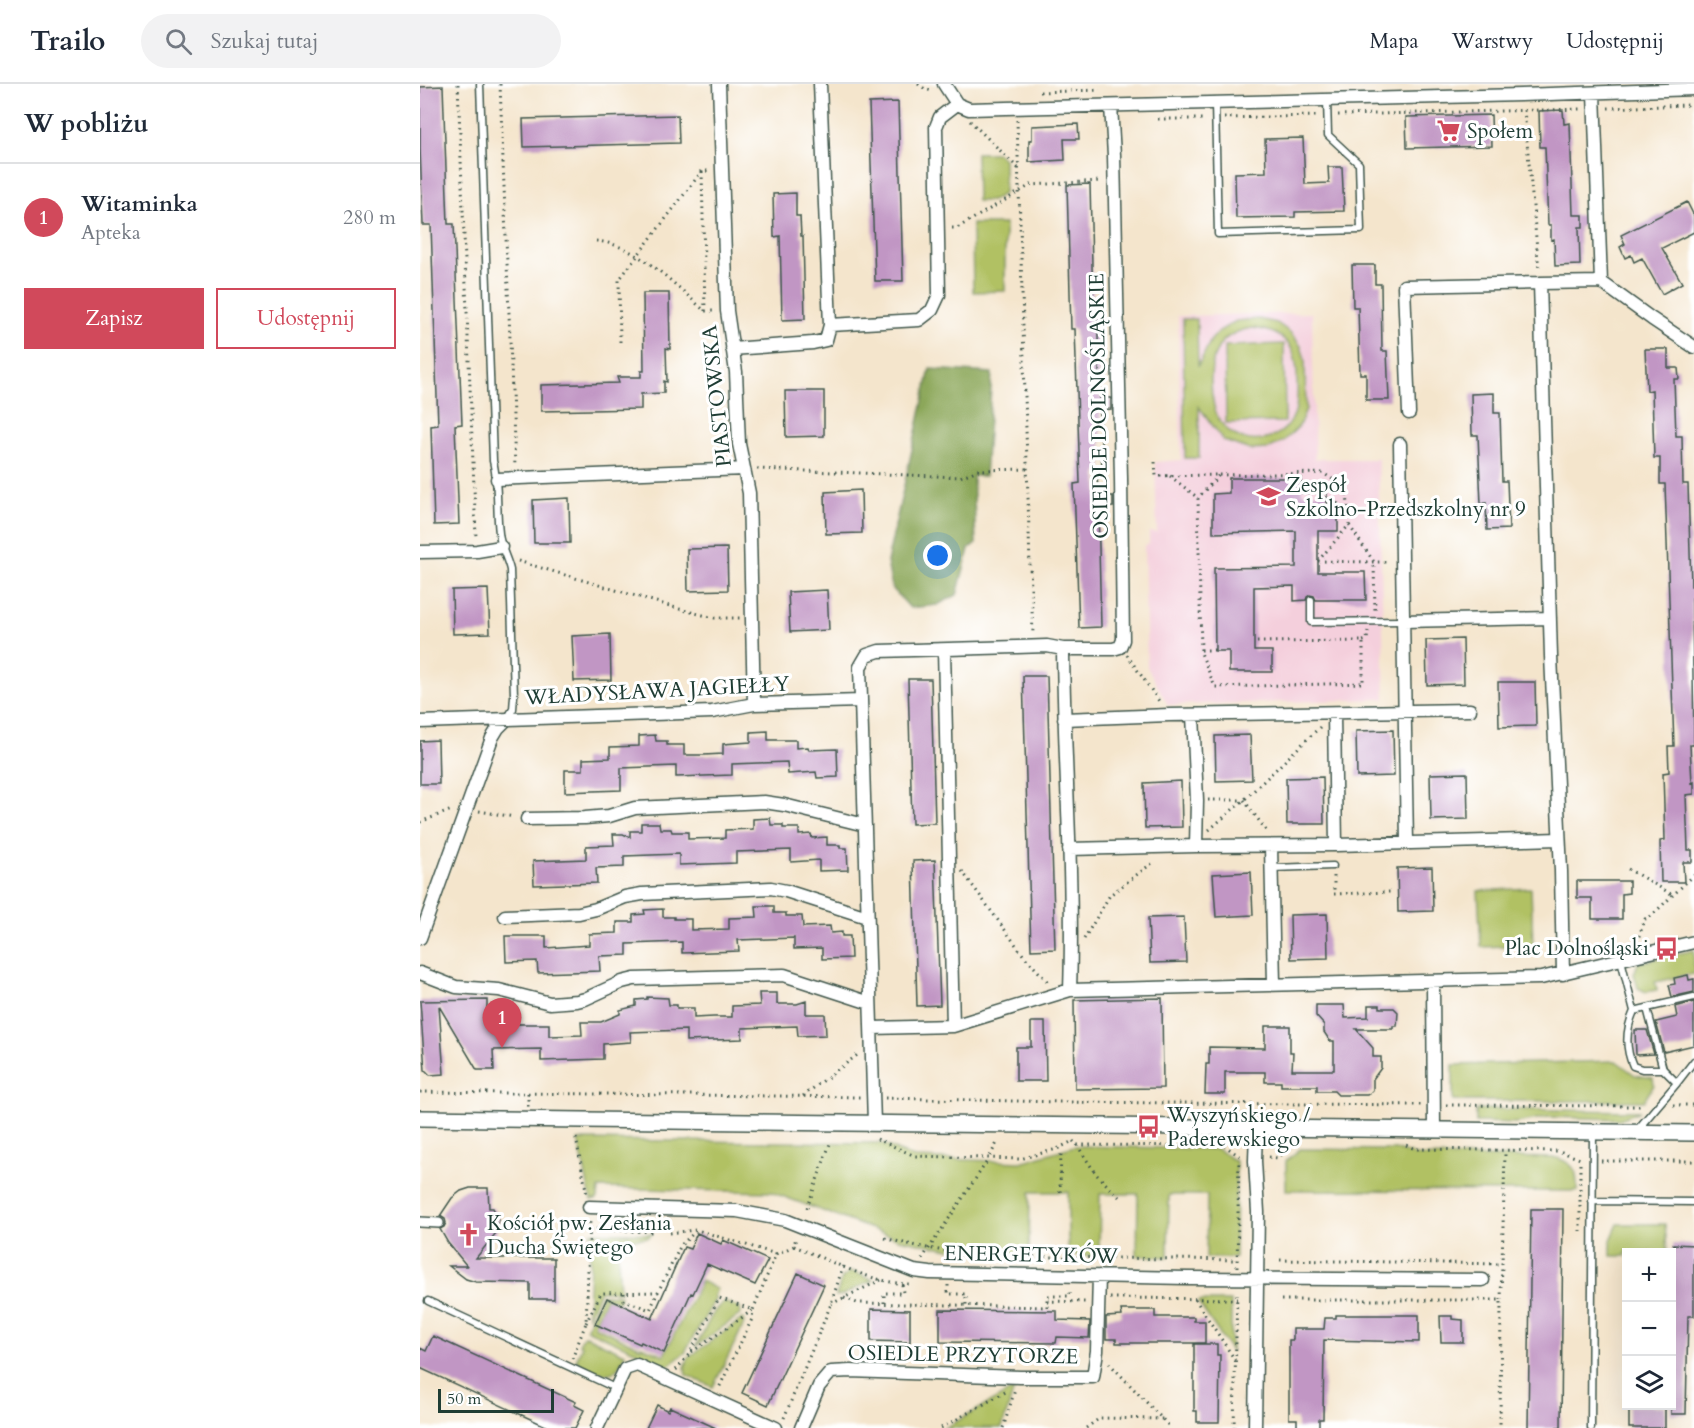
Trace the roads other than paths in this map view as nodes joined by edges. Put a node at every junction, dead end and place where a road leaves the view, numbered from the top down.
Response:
1 (480, 84) edge
2 (719, 84) edge
3 (820, 84) edge
4 (944, 84) edge
5 (1395, 84) edge
6 (1694, 88) edge
7 (1594, 93) junction
8 (1395, 98) junction
9 (954, 100) junction
10 (1327, 100) junction
11 (1215, 102) junction
12 (1111, 106) junction
13 (1601, 282) junction
14 (1540, 283) junction
15 (830, 325) junction
16 (1694, 347) edge
17 (732, 349) junction
18 (1408, 413) dead end
19 (1400, 444) dead end
20 (744, 469) junction
21 (497, 479) junction
22 (420, 552) edge
23 (504, 552) junction
24 (1311, 600) dead end
25 (1550, 618) junction
26 (1403, 621) junction
27 (1063, 649) junction
28 (944, 650) junction
29 (861, 701) junction
30 (754, 704) junction
31 (1470, 710) dead end
32 (1404, 712) junction
33 (1334, 714) junction
34 (1193, 715) junction
35 (507, 719) junction
36 (1064, 719) junction
37 (420, 722) edge
38 (527, 819) road end
39 (865, 825) junction
40 (1559, 839) junction
41 (1196, 843) junction
42 (1407, 843) junction
43 (1336, 845) junction
44 (1271, 846) junction
45 (1070, 849) junction
46 (1333, 866) road end
47 (1272, 868) junction
48 (505, 916) dead end
49 (867, 916) junction
50 (420, 938) edge
51 (1694, 942) edge
52 (1621, 960) junction
53 (420, 973) edge
54 (1563, 974) junction
55 (1433, 981) junction
56 (1274, 984) junction
57 (1070, 990) junction
58 (1694, 997) edge
59 (870, 1003) junction
60 (1647, 1008) junction
61 (1634, 1011) junction
62 (953, 1026) junction
63 (872, 1028) junction
64 (1694, 1061) edge
65 (1663, 1070) junction
66 (1677, 1083) junction
67 (420, 1118) edge
68 (1256, 1128) junction
69 (874, 1131) junction
70 (1434, 1131) junction
71 (1593, 1132) junction
72 (1636, 1132) junction
73 (1694, 1133) edge
74 (1592, 1201) junction
75 (1694, 1202) edge
76 (589, 1207) road end
77 (420, 1222) edge
78 (439, 1223) dead end
79 (1099, 1276) junction
80 (1257, 1278) junction
81 (1483, 1280) dead end
82 (428, 1301) dead end
83 (615, 1388) junction
84 (779, 1425) edge
85 (597, 1428) edge
86 (801, 1428) edge
87 (1255, 1428) edge
88 (1592, 1428) edge

1 - 21 lane
2 - 17 street, PIASTOWSKA
3 - 15 street
4 - 9 street
5 - 8 street
6 - 7 street
7 - 8 street
7 - 13 street
8 - 10 street
9 - 12 street
9 - 15 street
10 - 11 street
10 - 11 lane
11 - 12 street
12 - 27 street, OSIEDLE DOLNOŚLĄSKIE
13 - 14 street
13 - 16 street
14 - 18 street
14 - 25 street
15 - 17 street
17 - 20 street, PIASTOWSKA
19 - 26 street
20 - 21 street
20 - 30 street, PIASTOWSKA
21 - 23 lane
22 - 23 street
23 - 35 lane
24 - 26 lane
25 - 26 street
25 - 40 street
26 - 32 street
27 - 28 street
27 - 36 street
28 - 29 street
28 - 62 street
29 - 30 street, WŁADYSŁAWA JAGIEŁŁY
29 - 39 street
30 - 35 street, WŁADYSŁAWA JAGIEŁŁY
31 - 32 street
32 - 33 street
32 - 42 street
33 - 34 street
33 - 43 street
34 - 36 street
34 - 41 street
35 - 37 street, WŁADYSŁAWA JAGIEŁŁY
35 - 50 street
36 - 45 street
38 - 39 street
39 - 49 street
40 - 42 street
40 - 54 street
41 - 44 street
41 - 45 street
42 - 43 street
43 - 44 street
44 - 47 street
45 - 57 street
46 - 47 lane
47 - 56 street
48 - 49 street
49 - 59 street
51 - 52 street
52 - 54 street
52 - 61 lane
53 - 59 street
54 - 55 street
55 - 56 street
55 - 70 street
56 - 57 street
57 - 62 street
58 - 60 lane
59 - 63 street
60 - 61 lane
60 - 65 lane
61 - 65 lane
62 - 63 street
63 - 69 street
64 - 66 lane
65 - 66 lane
66 - 72 lane
67 - 69 street
68 - 69 street
68 - 70 street
68 - 80 street
70 - 71 street
71 - 72 street
71 - 74 lane
72 - 73 street
74 - 75 lane
74 - 88 lane
76 - 79 street, ENERGETYKÓW
77 - 78 street
79 - 80 street, ENERGETYKÓW
79 - 86 street, OSIEDLE PRZYTORZE
80 - 81 street, ENERGETYKÓW
80 - 87 street
82 - 83 lane
83 - 84 street
83 - 85 street

